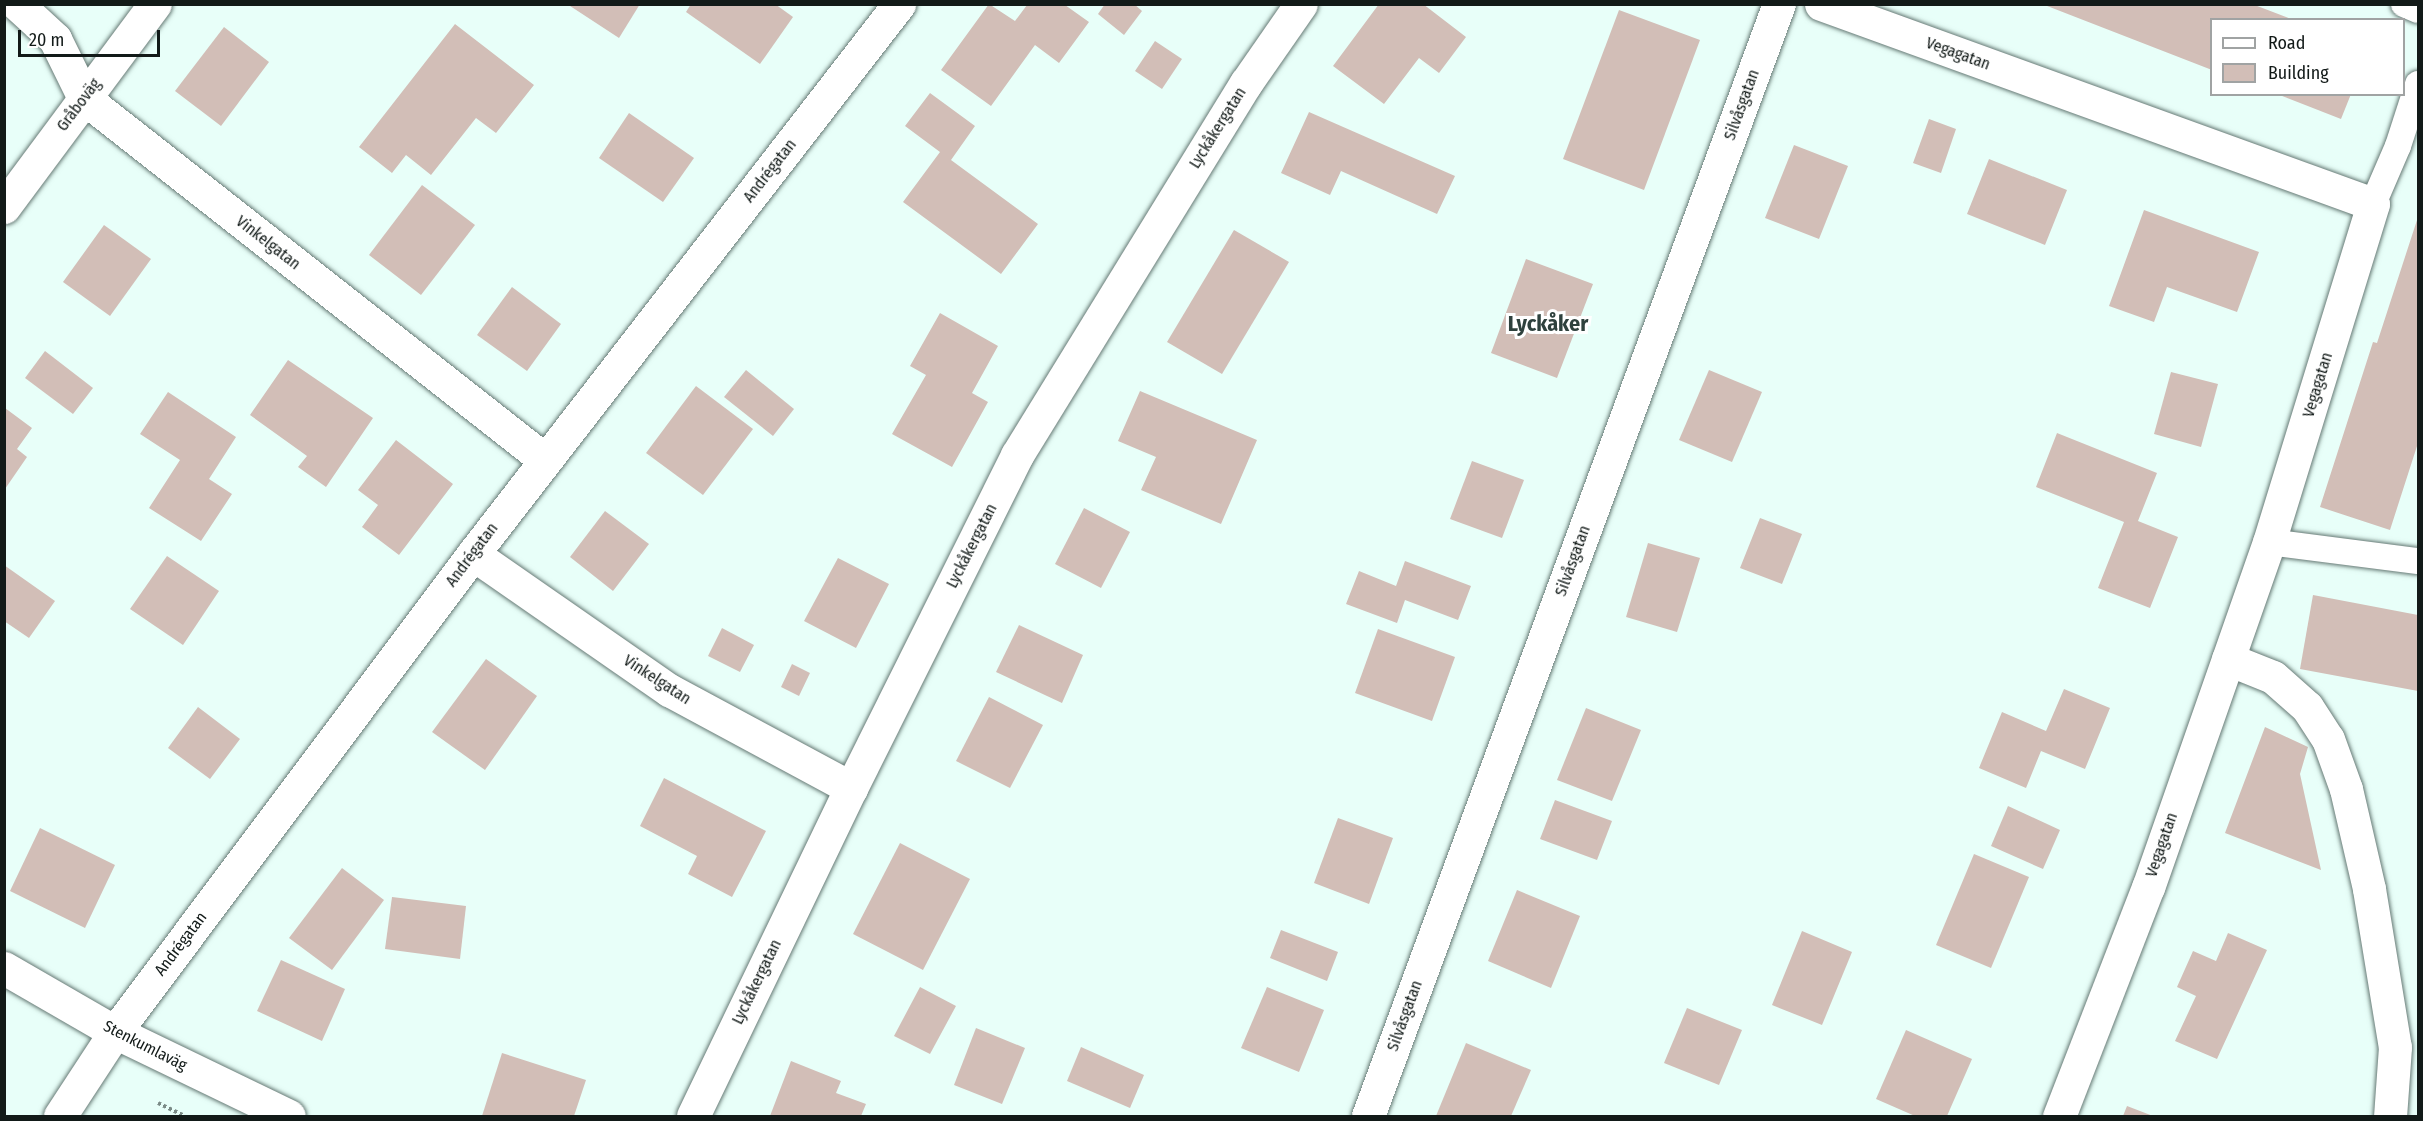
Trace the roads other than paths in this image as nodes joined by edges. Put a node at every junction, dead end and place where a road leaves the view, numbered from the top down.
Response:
1 (17, 4) edge
2 (154, 4) edge
3 (898, 4) edge
4 (1301, 4) edge
5 (1779, 4) edge
6 (1821, 4) edge
7 (2404, 4) edge
8 (2418, 10) edge
9 (2418, 84) edge
10 (84, 98) junction
11 (2373, 204) junction
12 (4, 207) edge
13 (545, 460) junction
14 (2269, 542) junction
15 (473, 554) junction
16 (2418, 561) edge
17 (2228, 659) junction
18 (851, 788) junction
19 (4, 968) edge
20 (115, 1032) junction
21 (60, 1116) edge
22 (289, 1116) edge
23 (693, 1116) edge
24 (1368, 1116) edge
25 (2059, 1116) edge
26 (2390, 1116) edge

1 - 10 street, Vinkelgatan
2 - 10 street, Gråboväg
3 - 13 street, Andrégatan
4 - 18 street, Lyckåkergatan
5 - 24 street, Silvåsgatan
6 - 11 street, Vegagatan
7 - 8 lane
9 - 11 lane
10 - 12 street, Gråboväg
10 - 13 street, Vinkelgatan
11 - 14 street, Vegagatan
13 - 15 street, Andrégatan
14 - 16 lane
14 - 17 street, Vegagatan
15 - 18 street, Vinkelgatan
15 - 20 street, Andrégatan
17 - 25 street, Vegagatan
17 - 26 street
18 - 23 street, Lyckåkergatan
19 - 20 street, Stenkumlaväg
20 - 21 street, Andrégatan
20 - 22 street, Stenkumlaväg

